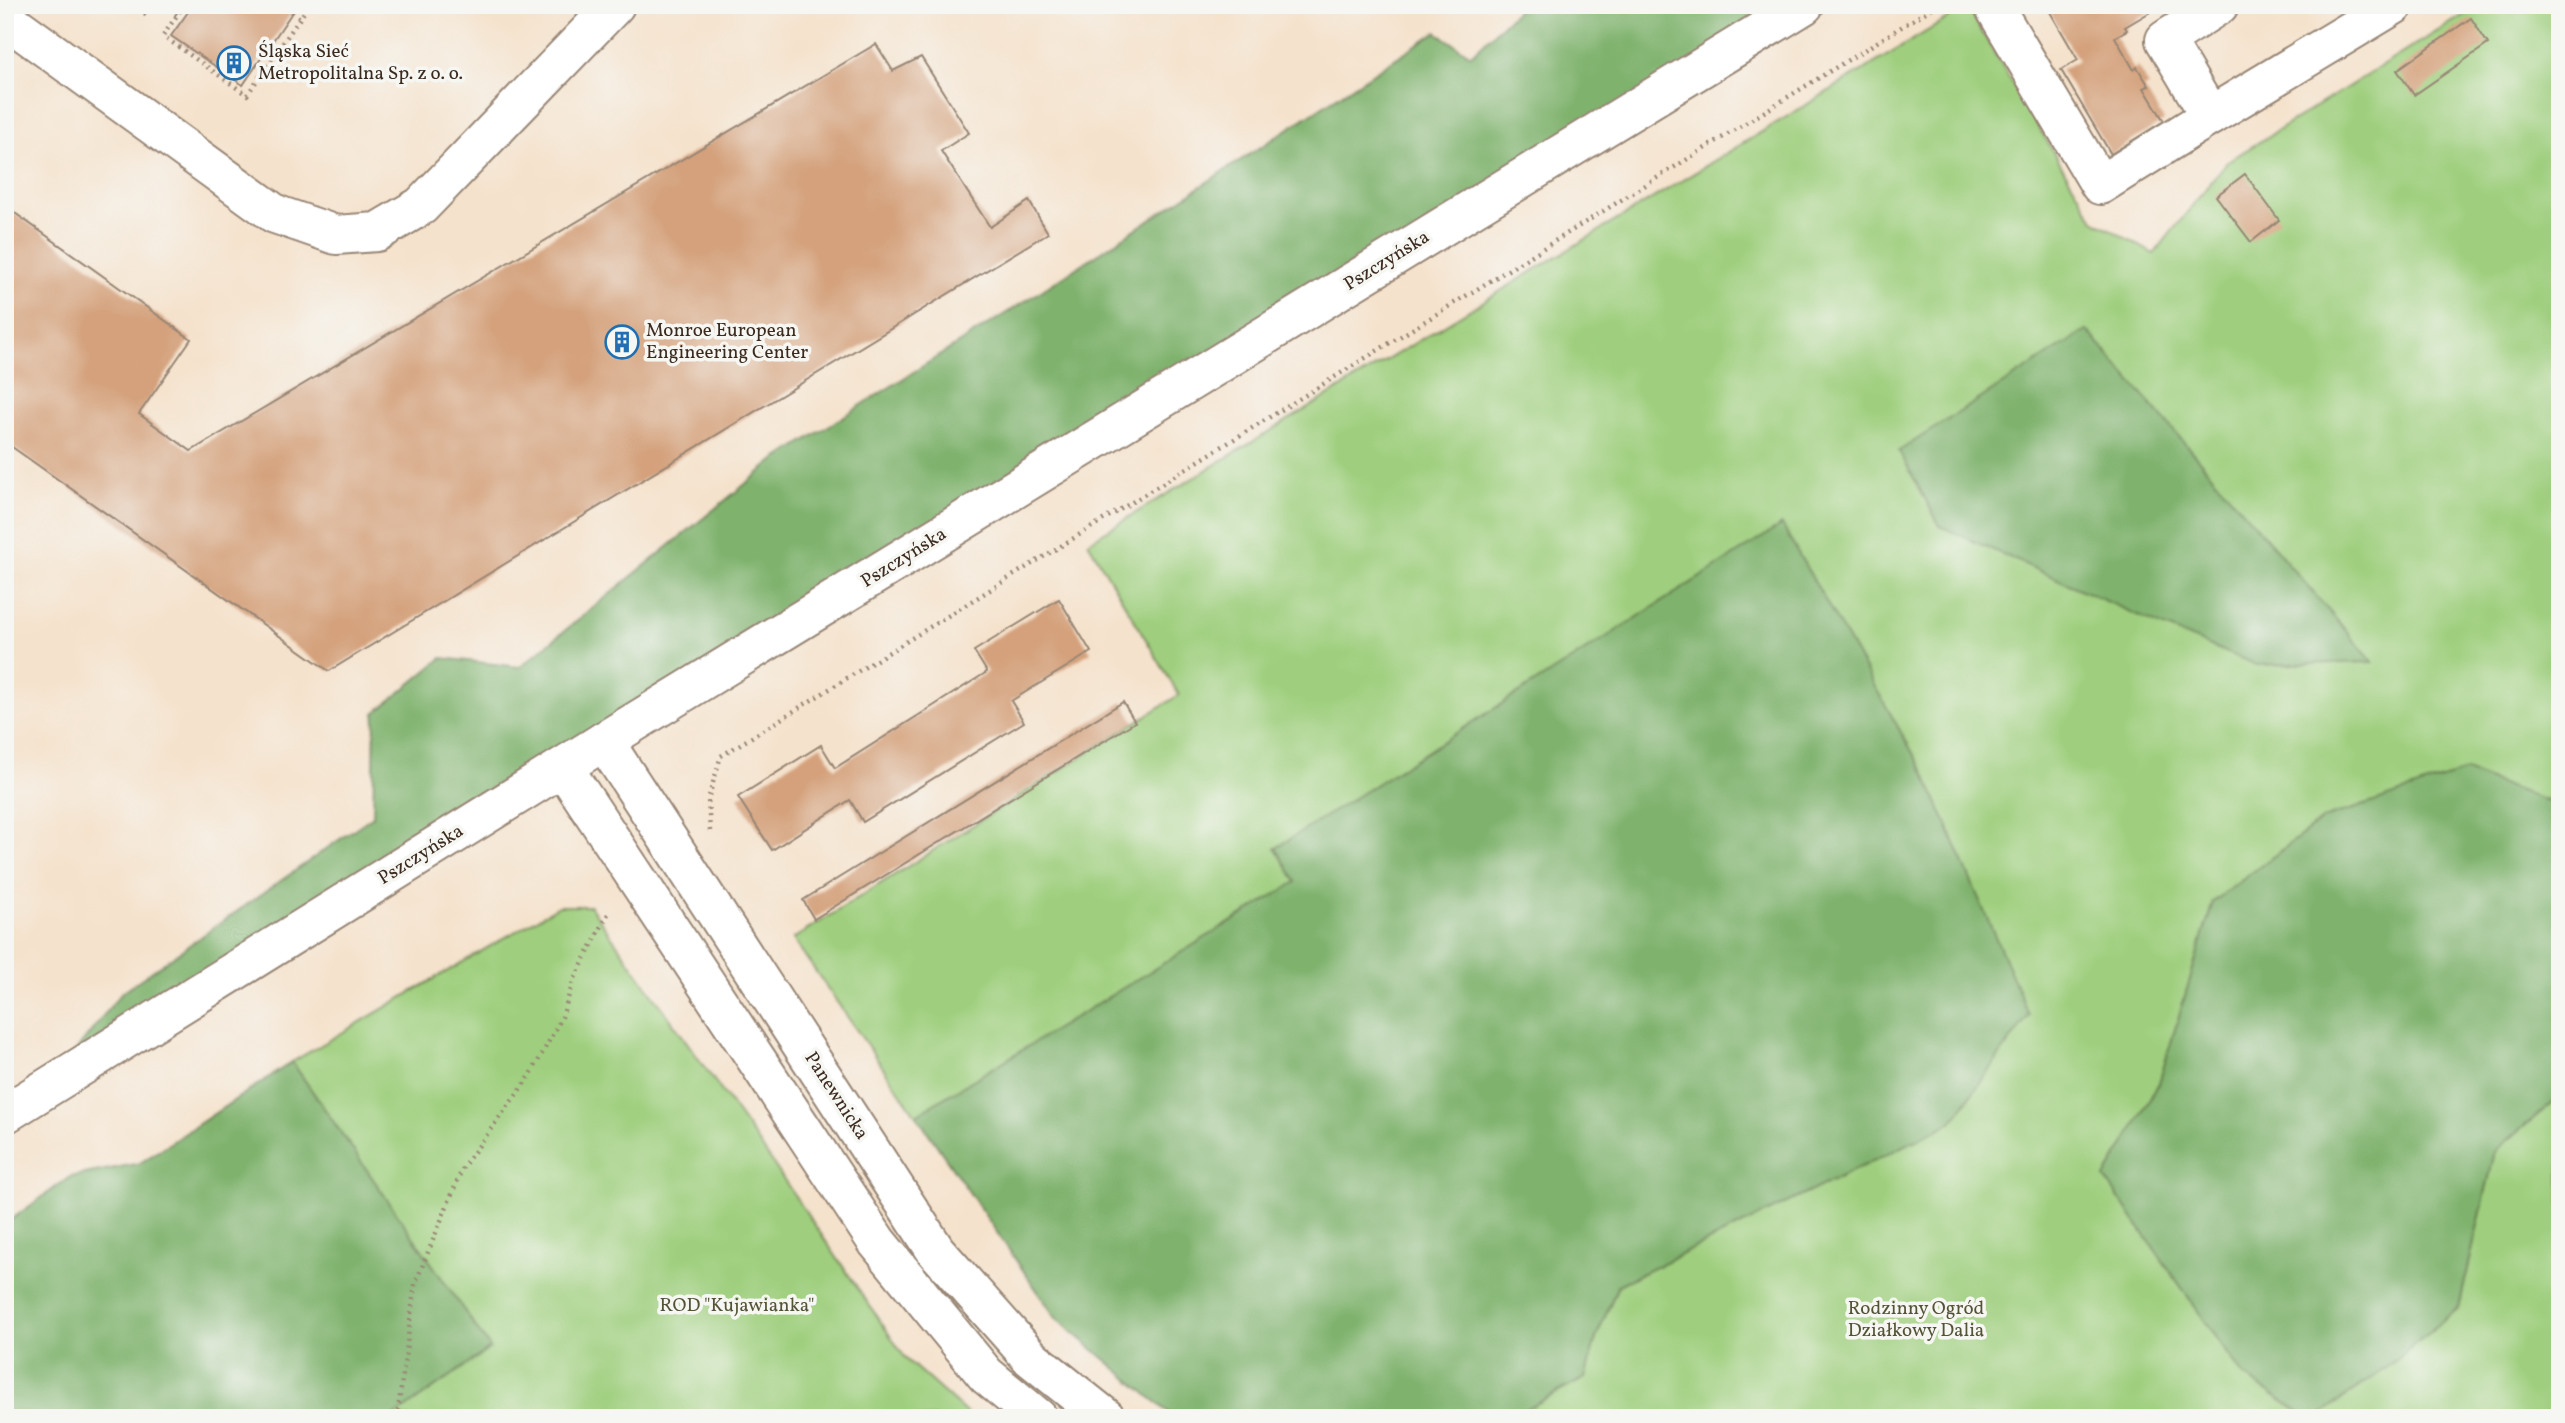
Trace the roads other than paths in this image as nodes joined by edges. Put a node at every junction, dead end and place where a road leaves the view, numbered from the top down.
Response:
1 (14, 5) edge
2 (615, 5) edge
3 (1804, 5) edge
4 (1993, 5) edge
5 (2219, 5) edge
6 (2394, 5) edge
7 (5, 18) edge
8 (2210, 116) junction
9 (604, 741) junction
10 (563, 767) junction
11 (5, 1114) edge
12 (1038, 1418) edge
13 (1106, 1418) edge

1 - 7 main road
2 - 7 main road
3 - 9 main road, Pszczyńska
4 - 8 main road
5 - 8 main road
6 - 8 main road
9 - 10 main road, Pszczyńska
9 - 13 main road, Panewnicka
10 - 11 main road, Pszczyńska
10 - 12 main road

